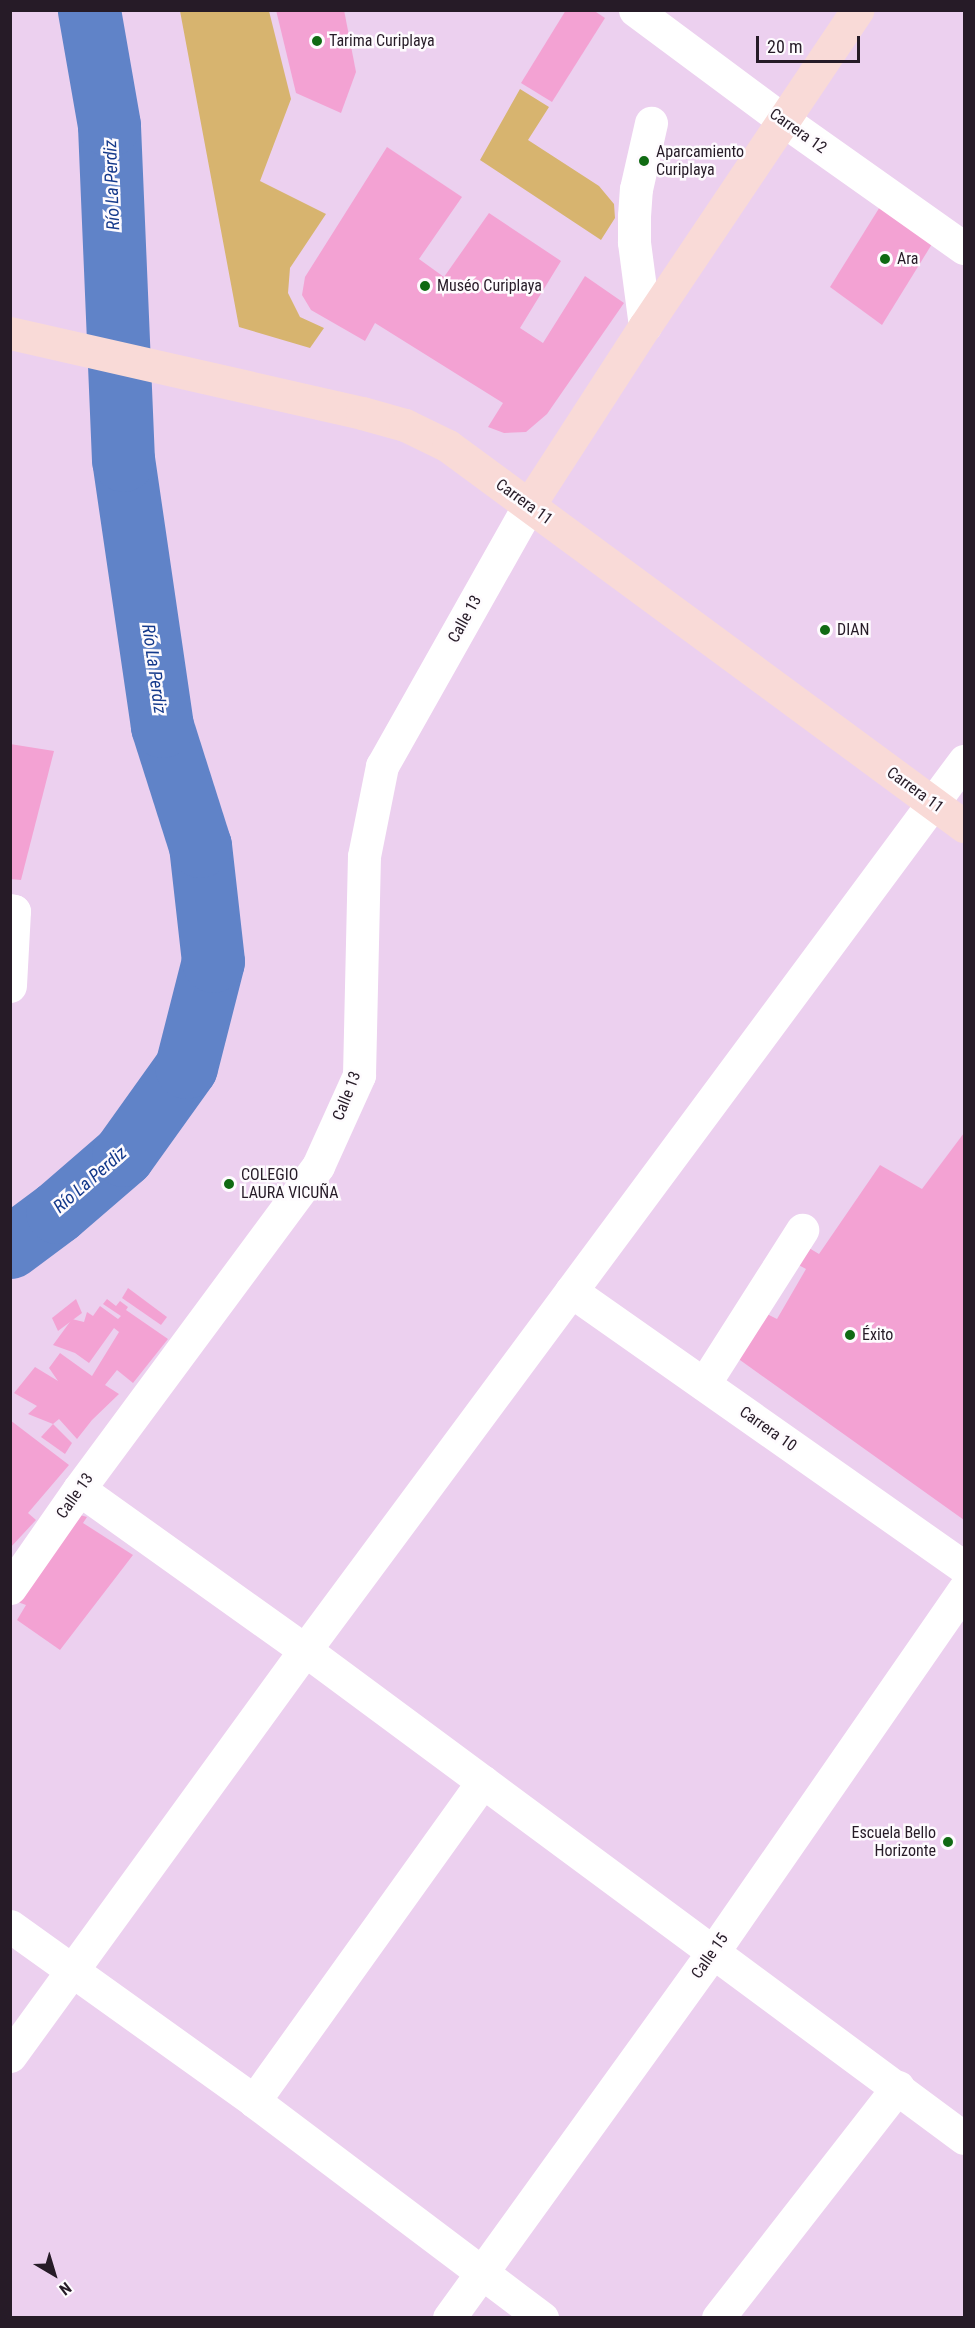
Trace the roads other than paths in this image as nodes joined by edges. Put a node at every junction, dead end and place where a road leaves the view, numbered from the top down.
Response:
1 (635, 10) edge
2 (857, 10) edge
3 (783, 120) junction
4 (651, 123) dead end
5 (964, 248) edge
6 (645, 326) junction
7 (10, 333) edge
8 (529, 505) junction
9 (964, 761) edge
10 (933, 803) junction
11 (964, 826) edge
12 (10, 910) edge
13 (10, 986) edge
14 (802, 1230) dead end
15 (571, 1291) junction
16 (704, 1384) junction
17 (79, 1489) junction
18 (964, 1568) edge
19 (10, 1588) edge
20 (964, 1589) edge
21 (305, 1650) junction
22 (483, 1781) junction
23 (10, 1926) edge
24 (713, 1952) junction
25 (71, 1971) junction
26 (10, 2056) edge
27 (898, 2087) junction
28 (254, 2102) junction
29 (964, 2138) edge
30 (482, 2271) junction
31 (449, 2318) edge
32 (542, 2318) edge
33 (718, 2318) edge

1 - 3 street, Carrera 12
2 - 3 main road
3 - 5 street, Carrera 12
3 - 6 main road
4 - 6 street
6 - 8 main road
7 - 8 main road, Carrera 11
8 - 10 main road, Carrera 11
8 - 17 street, Calle 13
9 - 10 street
10 - 11 main road, Carrera 11
10 - 15 street
12 - 13 street
14 - 16 street
15 - 16 street, Carrera 10
15 - 21 street
16 - 18 street, Carrera 10
17 - 19 street, Calle 13
17 - 21 street
20 - 24 street, Calle 15
21 - 22 street
21 - 25 street
22 - 24 street
22 - 28 street
23 - 25 street
24 - 27 street
24 - 30 street, Calle 15
25 - 26 street
25 - 28 street
27 - 29 street
27 - 33 street
28 - 30 street
30 - 31 street, Calle 15
30 - 32 street

